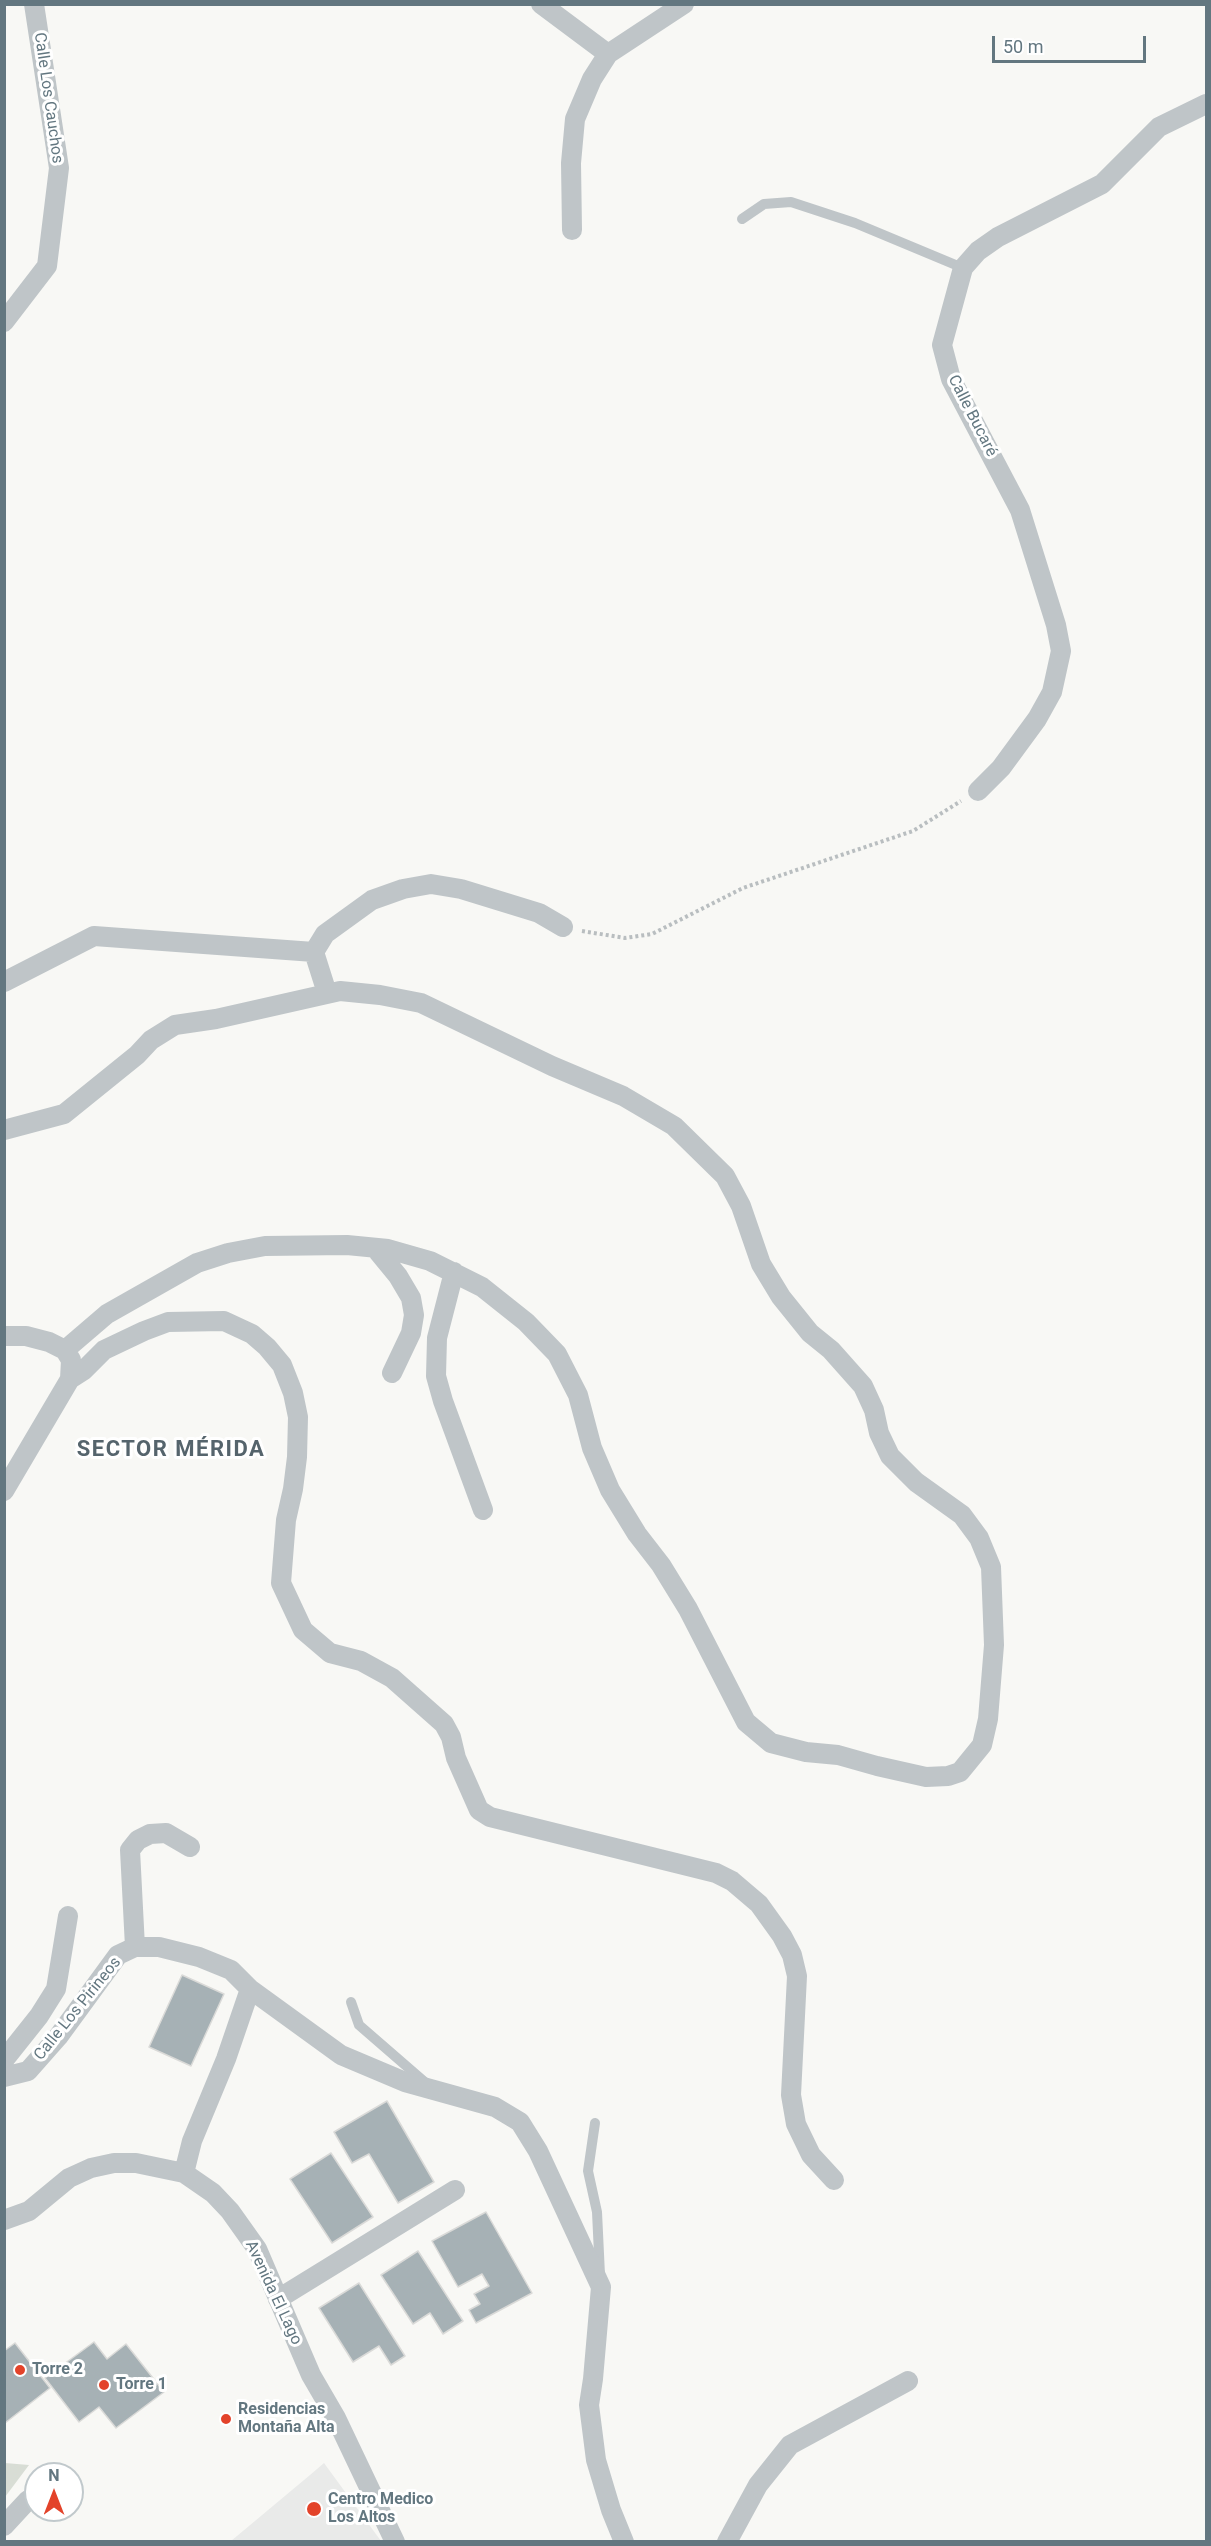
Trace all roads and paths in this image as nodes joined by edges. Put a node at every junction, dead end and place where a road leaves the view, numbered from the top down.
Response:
1 (34, 4) edge
2 (541, 4) edge
3 (684, 4) edge
4 (608, 54) junction
5 (1206, 104) edge
6 (742, 219) dead end
7 (572, 230) dead end
8 (963, 268) junction
9 (4, 322) edge
10 (978, 792) joint
11 (563, 927) joint
12 (314, 952) junction
13 (4, 982) edge
14 (327, 993) junction
15 (4, 1130) edge
16 (375, 1248) junction
17 (454, 1272) junction
18 (4, 1336) edge
19 (65, 1350) junction
20 (392, 1373) dead end
21 (70, 1379) junction
22 (4, 1491) edge
23 (483, 1510) dead end
24 (190, 1847) dead end
25 (68, 1916) dead end
26 (135, 1947) junction
27 (250, 1989) junction
28 (351, 2002) dead end
29 (4, 2060) edge
30 (4, 2077) edge
31 (434, 2090) junction
32 (595, 2123) dead end
33 (184, 2173) junction
34 (834, 2180) dead end
35 (455, 2190) dead end
36 (4, 2220) edge
37 (601, 2287) junction
38 (278, 2299) junction
39 (908, 2381) dead end
40 (24, 2504) edge
41 (4, 2526) edge
42 (394, 2541) edge
43 (624, 2541) edge
44 (728, 2541) edge

1 - 9 street, Calle Los Cauchos
2 - 4 street
3 - 4 street
4 - 7 street
5 - 8 street, Calle Bucaré
6 - 8 lane
8 - 10 street, Calle Bucaré
10 - 11 path
11 - 12 street
12 - 13 street
12 - 14 street
14 - 15 street
14 - 17 street
16 - 17 street
16 - 19 street
16 - 20 street
17 - 23 street
18 - 19 street
19 - 21 street
21 - 22 street
21 - 34 street
24 - 26 street
25 - 29 street
26 - 27 street, Calle Los Pirineos
26 - 30 street, Calle Los Pirineos
27 - 31 street, Calle Los Pirineos
27 - 33 street
28 - 31 lane
31 - 37 street, Calle Los Pirineos
32 - 37 lane
33 - 36 street, Avenida El Lago
33 - 38 street, Avenida El Lago
35 - 38 street
37 - 43 street
38 - 42 street, Avenida El Lago
39 - 44 street
40 - 41 street

